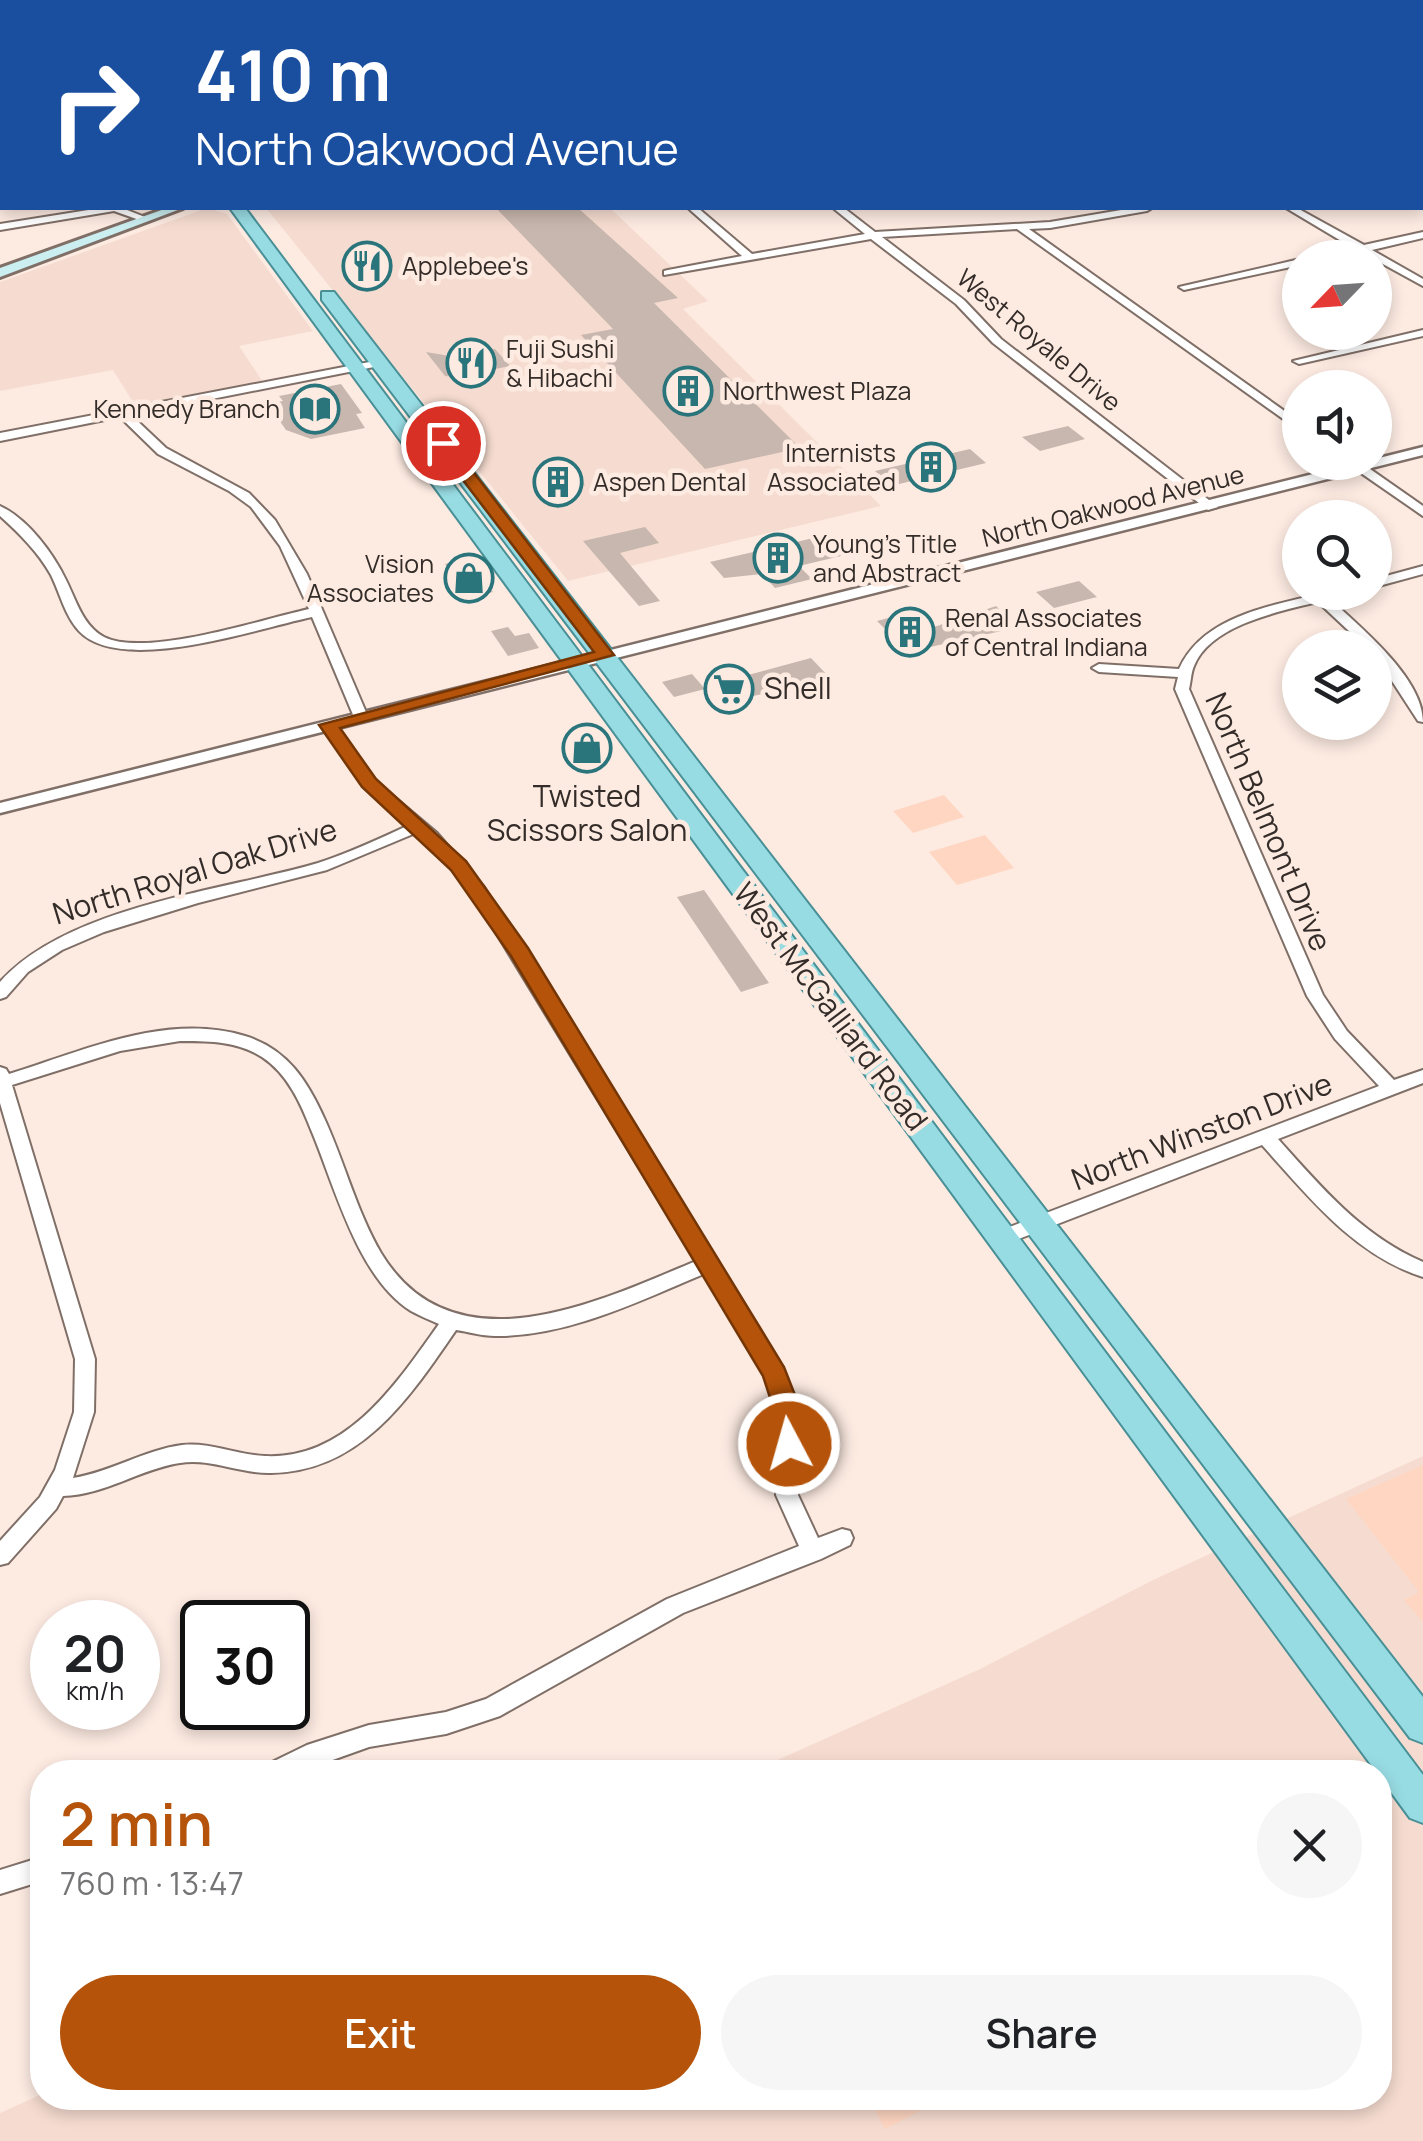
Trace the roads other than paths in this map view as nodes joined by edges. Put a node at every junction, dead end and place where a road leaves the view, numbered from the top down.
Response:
1 (103, 210) edge
2 (121, 210) edge
3 (172, 210) edge
4 (240, 210) edge
5 (262, 210) edge
6 (695, 210) edge
7 (840, 210) edge
8 (1137, 210) edge
9 (1295, 210) edge
10 (146, 219) junction
11 (0, 227) edge
12 (1020, 227) junction
13 (873, 236) junction
14 (1423, 236) edge
15 (1348, 240) edge
16 (1392, 242) edge
17 (750, 258) junction
18 (1392, 265) edge
19 (1282, 266) edge
20 (0, 273) edge
21 (668, 274) dead end
22 (1423, 283) edge
23 (1184, 287) dead end
24 (1423, 332) edge
25 (1299, 361) dead end
26 (380, 363) junction
27 (358, 368) junction
28 (123, 413) junction
29 (1282, 413) edge
30 (0, 438) edge
31 (1423, 452) edge
32 (1392, 458) edge
33 (1306, 480) edge
34 (1376, 480) edge
35 (1212, 507) junction
36 (0, 510) edge
37 (1423, 512) edge
38 (1423, 570) edge
39 (1392, 579) edge
40 (1283, 610) edge
41 (1335, 610) edge
42 (315, 612) junction
43 (591, 658) junction
44 (1099, 668) dead end
45 (1184, 673) junction
46 (361, 717) junction
47 (1423, 718) edge
48 (329, 725) junction
49 (0, 808) edge
50 (419, 826) junction
51 (0, 993) edge
52 (1423, 1076) edge
53 (2, 1077) edge
54 (1391, 1088) junction
55 (1266, 1137) junction
56 (1041, 1226) junction
57 (1001, 1238) junction
58 (709, 1264) junction
59 (1423, 1270) edge
60 (453, 1320) junction
61 (57, 1486) junction
62 (842, 1538) dead end
63 (813, 1552) junction
64 (0, 1556) edge
65 (1423, 1726) edge
66 (299, 1760) edge
67 (1390, 1760) edge
68 (1392, 1763) edge
69 (1423, 1805) edge
70 (30, 1873) edge
71 (0, 1882) edge

1 - 11 street
2 - 10 street
3 - 10 main road
4 - 27 main road, West McGalliard Road
5 - 26 main road, West McGalliard Road
6 - 17 street
7 - 13 street, West Royale Drive
8 - 12 street
9 - 15 street
10 - 20 main road
12 - 13 street
12 - 29 street
13 - 17 street
13 - 35 street, West Royale Drive
14 - 16 street
17 - 21 street
18 - 22 street
19 - 23 street
24 - 25 street
26 - 27 street
26 - 43 main road, West McGalliard Road
27 - 28 street
27 - 43 main road, West McGalliard Road
28 - 30 street
28 - 42 street
31 - 32 street, North Oakwood Avenue
33 - 35 street, North Oakwood Avenue
34 - 37 street
35 - 43 street, North Oakwood Avenue
36 - 42 street
38 - 39 street
40 - 45 street, North Belmont Drive
41 - 47 street
42 - 46 street
43 - 46 street, North Oakwood Avenue
43 - 56 main road, West McGalliard Road
43 - 57 main road, West McGalliard Road
44 - 45 street
45 - 54 street, North Belmont Drive
46 - 48 street, North Oakwood Avenue
48 - 49 street, North Oakwood Avenue
48 - 50 street
50 - 51 street, North Royal Oak Drive
50 - 58 street
52 - 54 street, North Winston Drive
53 - 60 street
53 - 61 street
54 - 55 street, North Winston Drive
55 - 56 street, North Winston Drive
55 - 59 street
56 - 57 street, North Winston Drive
56 - 65 main road, West McGalliard Road
57 - 67 main road, West McGalliard Road
58 - 60 street
58 - 63 street
60 - 61 street
61 - 64 street
62 - 63 street
63 - 66 street
68 - 69 main road, West McGalliard Road
70 - 71 street

